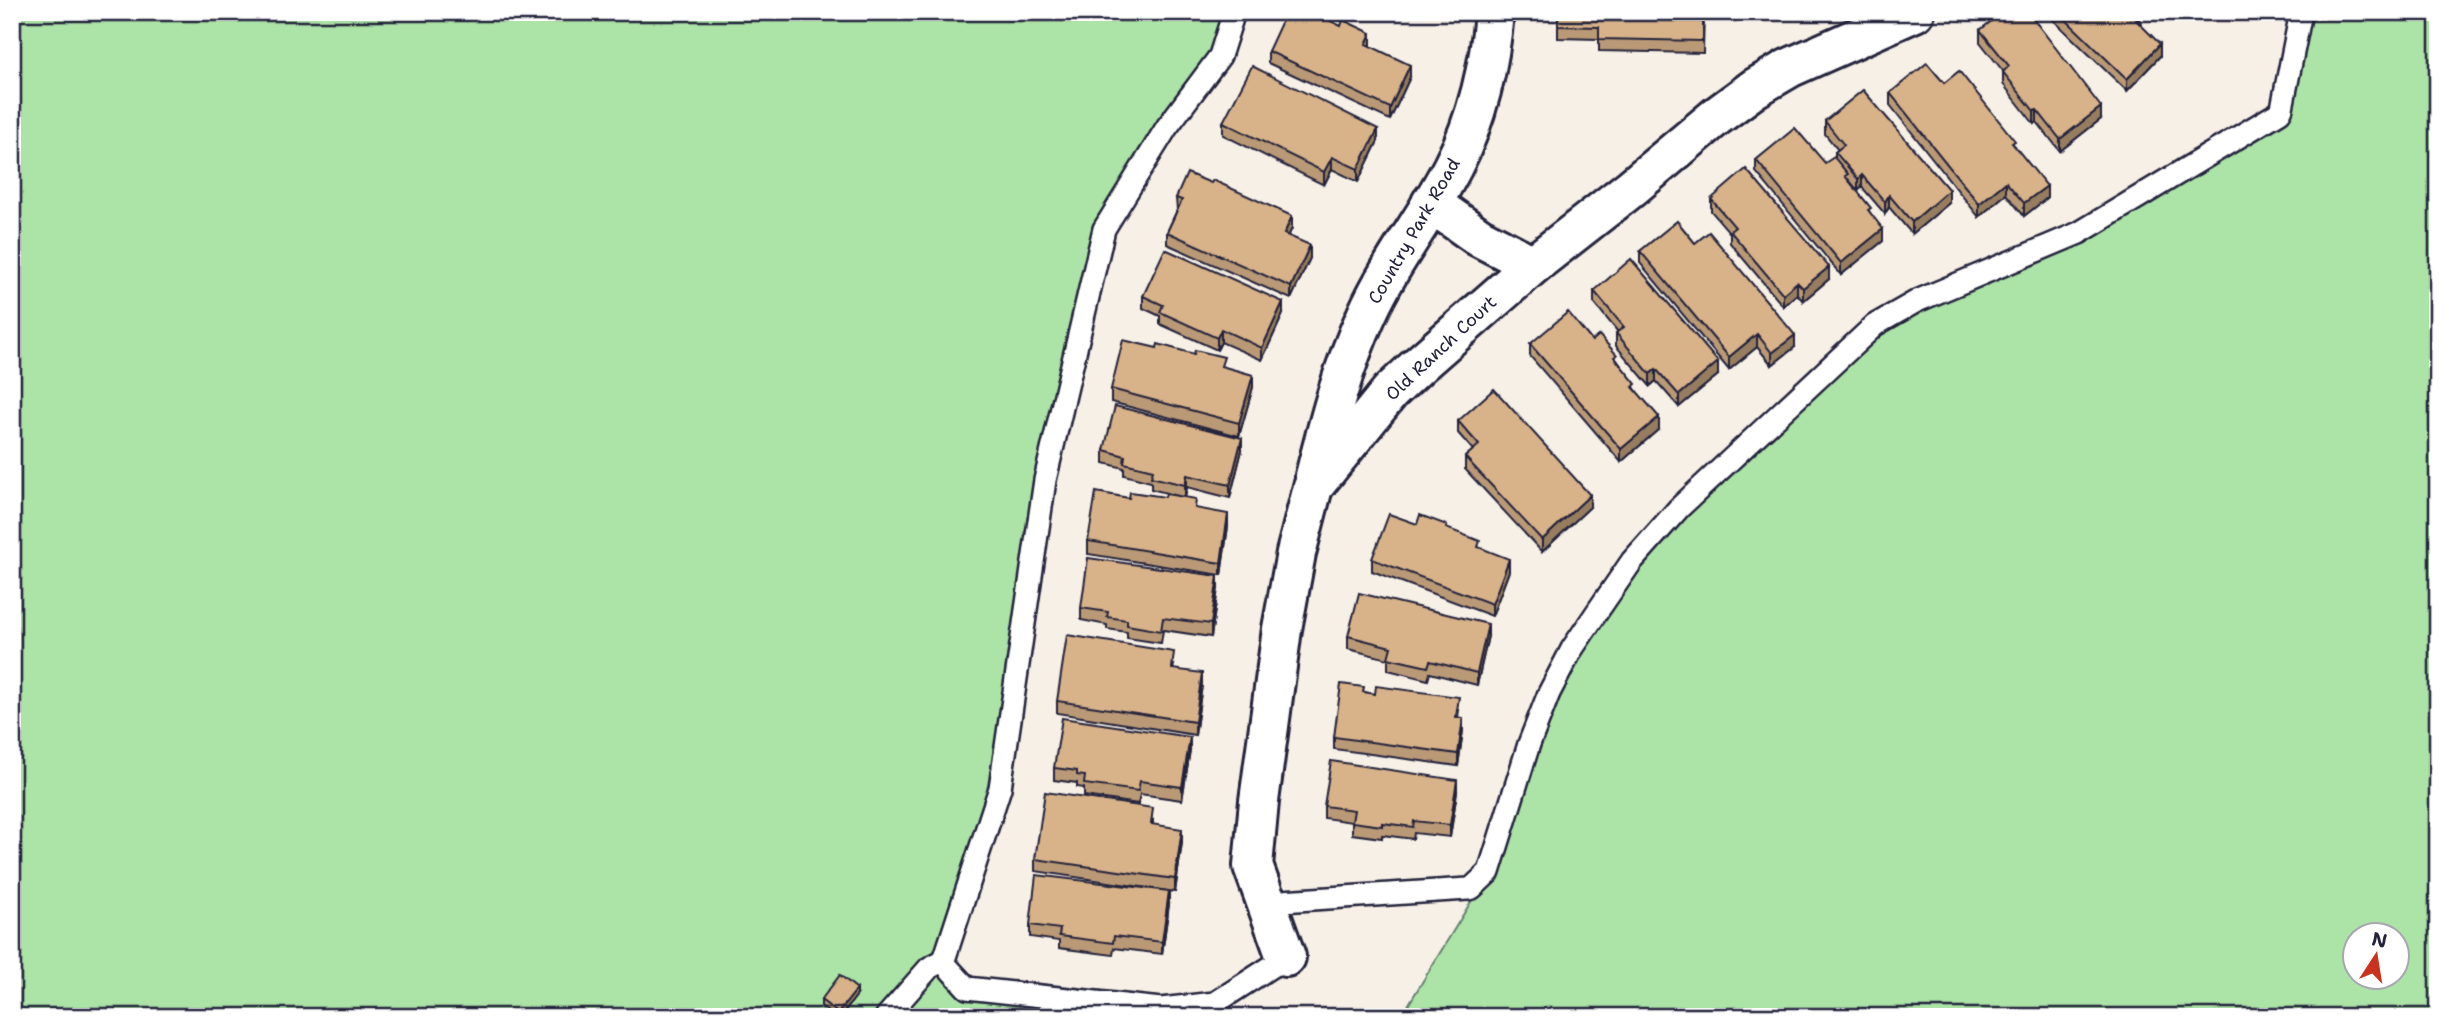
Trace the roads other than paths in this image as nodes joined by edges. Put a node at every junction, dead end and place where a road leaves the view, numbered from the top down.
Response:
1 (1234, 12) edge
2 (1494, 12) edge
3 (1915, 12) edge
4 (2301, 12) edge
5 (1431, 203) junction
6 (1533, 265) junction
7 (1312, 487) junction
8 (1266, 902) junction
9 (1286, 957) joint
10 (944, 960) junction
11 (886, 1017) edge

1 - 10 lane
2 - 5 street, Country Park Road
3 - 6 street, Old Ranch Court
4 - 8 lane
5 - 6 street
5 - 7 street, Country Park Road
6 - 7 street, Old Ranch Court
7 - 8 street, Old Ranch Court
8 - 9 street, Old Ranch Court
9 - 10 lane
10 - 11 lane

